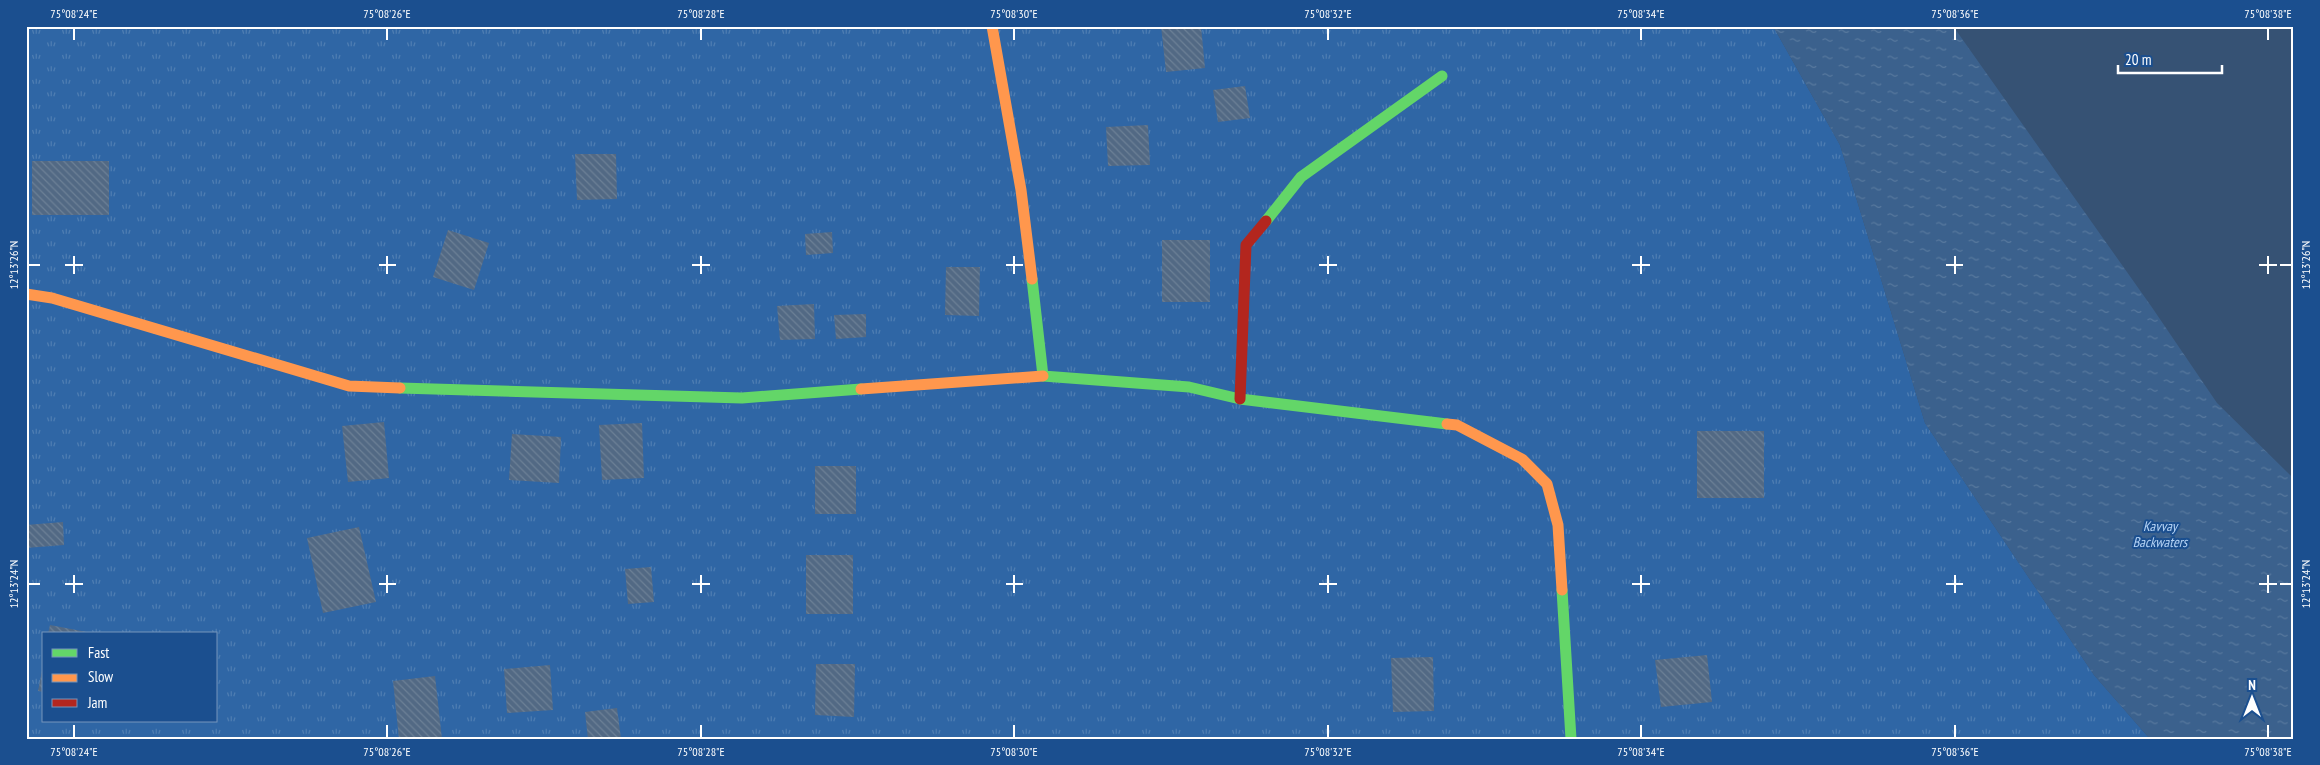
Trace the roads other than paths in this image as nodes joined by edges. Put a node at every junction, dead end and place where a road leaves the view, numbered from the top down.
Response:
1 (992, 26) edge
2 (1442, 76) dead end
3 (26, 294) edge
4 (1043, 376) junction
5 (1240, 399) junction
6 (1571, 739) edge

1 - 4 street
2 - 5 street
3 - 4 street
4 - 5 street
5 - 6 street

